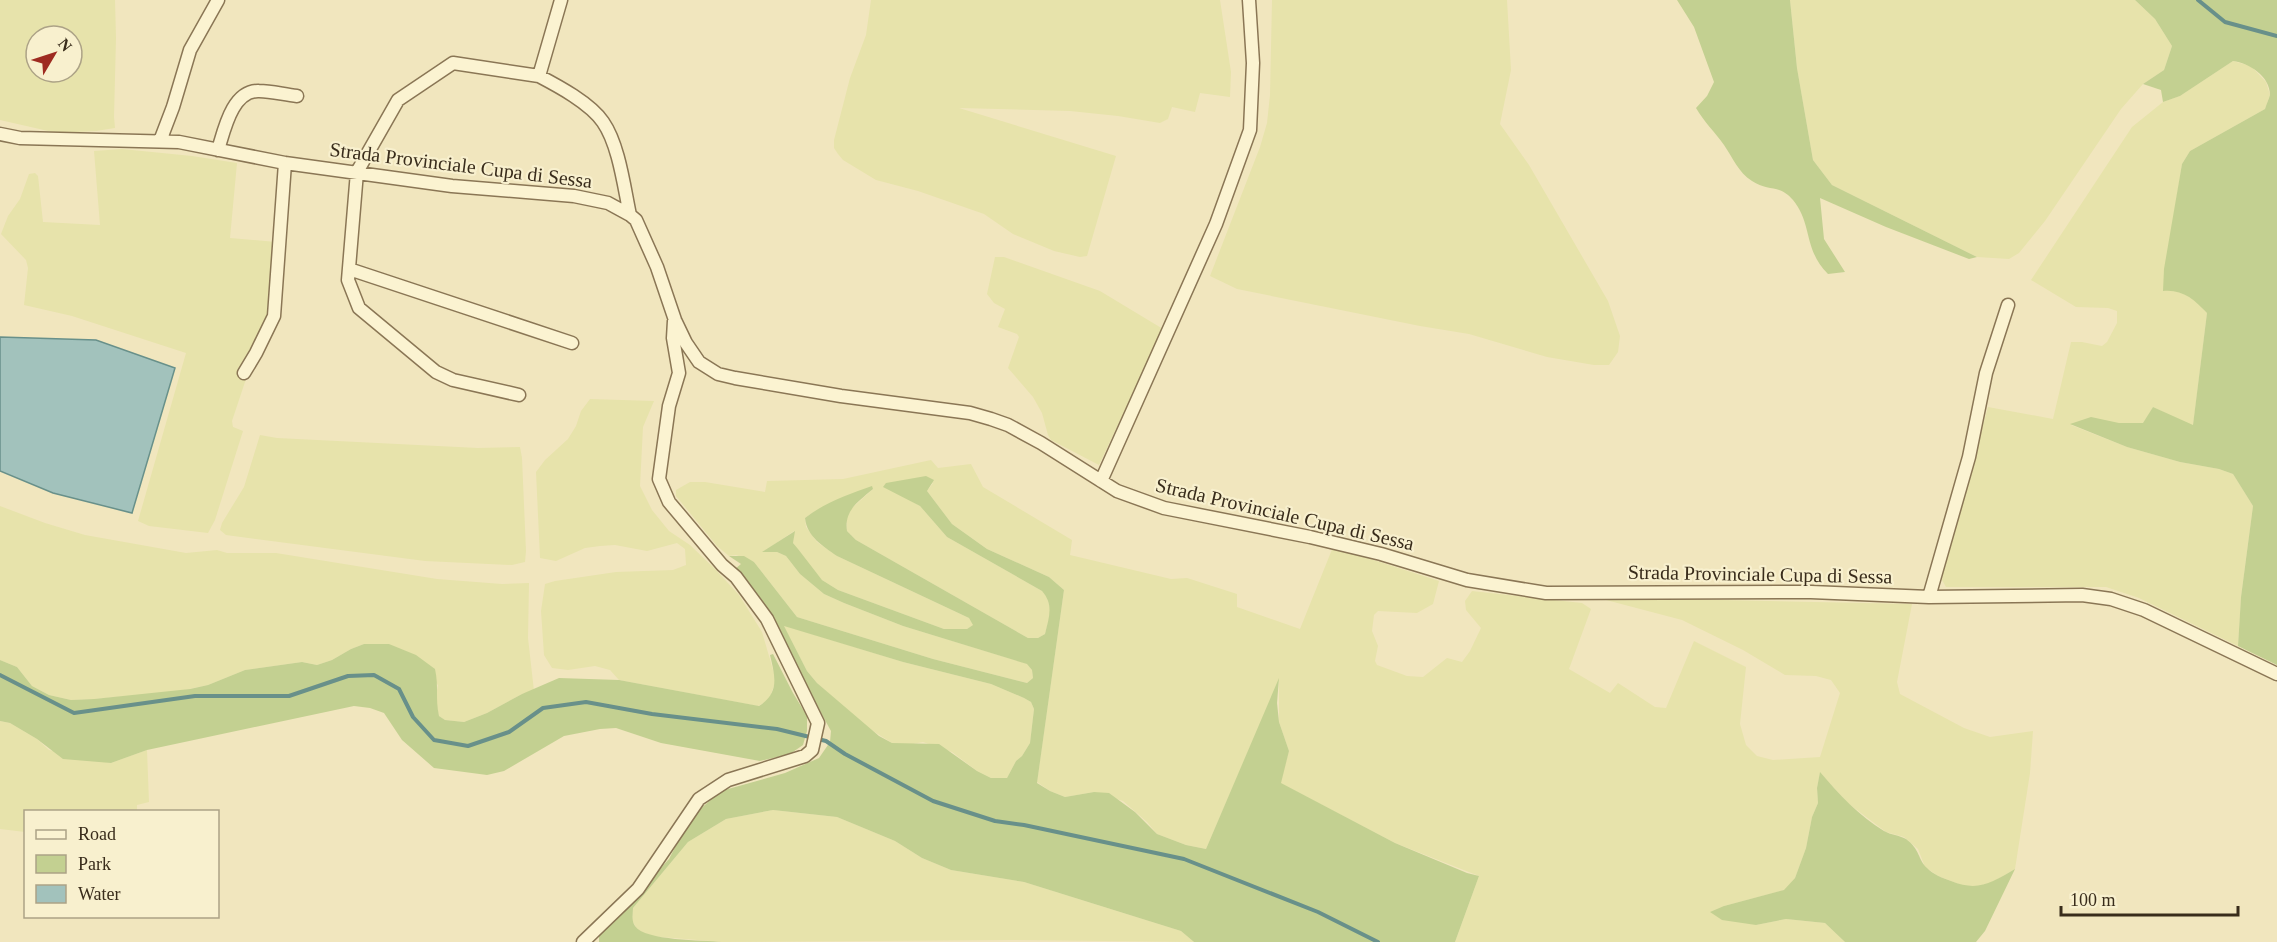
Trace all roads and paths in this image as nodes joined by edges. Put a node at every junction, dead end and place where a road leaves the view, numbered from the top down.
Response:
1 (218, 0) edge
2 (561, 0) edge
3 (1249, 0) edge
4 (538, 76) junction
5 (297, 96) dead end
6 (0, 134) edge
7 (160, 141) junction
8 (218, 150) junction
9 (285, 163) junction
10 (357, 172) junction
11 (630, 215) junction
12 (349, 269) junction
13 (2008, 305) dead end
14 (675, 320) junction
15 (572, 343) dead end
16 (244, 373) dead end
17 (519, 395) dead end
18 (1101, 481) junction
19 (1929, 597) junction
20 (2277, 674) edge
21 (583, 942) edge

1 - 7 street
2 - 4 street
3 - 18 street
4 - 10 street
4 - 11 street
5 - 8 street
6 - 7 street, Strada Provinciale Cupa di Sessa
7 - 8 street, Strada Provinciale Cupa di Sessa
8 - 9 street, Strada Provinciale Cupa di Sessa
9 - 10 street, Strada Provinciale Cupa di Sessa
9 - 16 street
10 - 11 street, Strada Provinciale Cupa di Sessa
10 - 12 street
11 - 14 street, Strada Provinciale Cupa di Sessa
12 - 15 street
12 - 17 street
13 - 19 street
14 - 18 street, Strada Provinciale Cupa di Sessa
14 - 21 street
18 - 19 street, Strada Provinciale Cupa di Sessa
19 - 20 street, Strada Provinciale Cupa di Sessa

